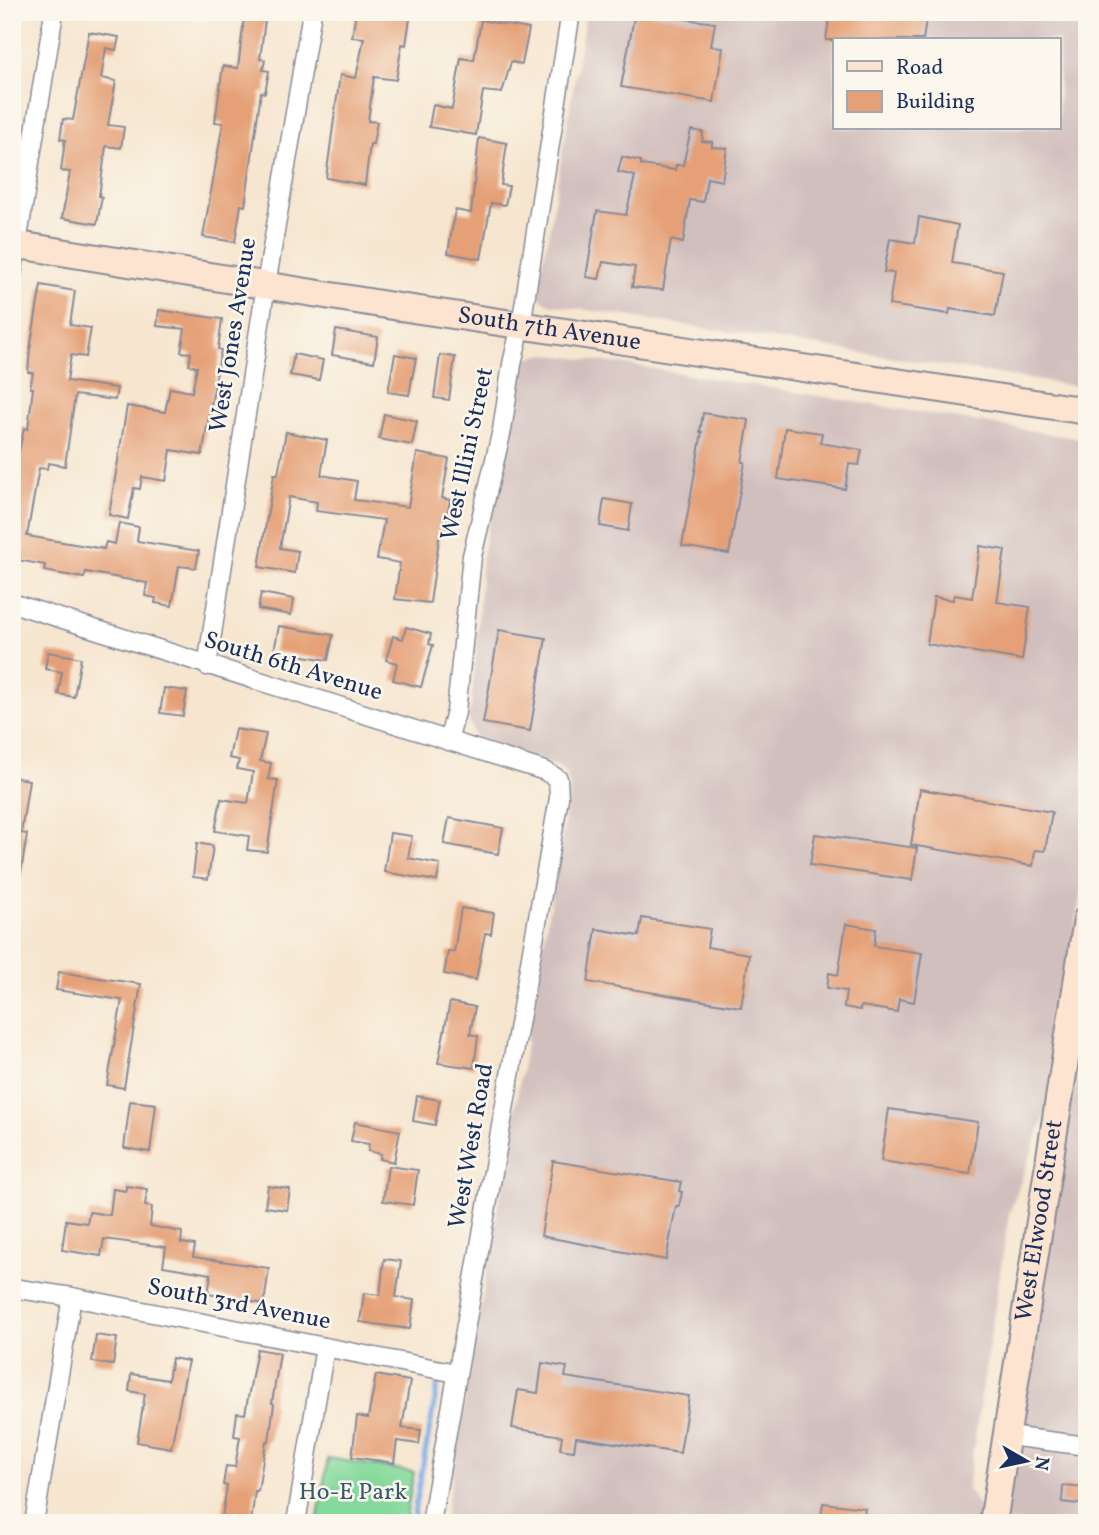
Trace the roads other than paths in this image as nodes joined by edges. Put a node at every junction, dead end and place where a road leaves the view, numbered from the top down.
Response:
1 (54, 12) edge
2 (312, 12) edge
3 (570, 12) edge
4 (15, 245) edge
5 (12, 275) edge
6 (266, 285) junction
7 (521, 325) junction
8 (1087, 411) edge
9 (12, 603) edge
10 (207, 666) junction
11 (448, 741) junction
12 (558, 779) joint
13 (1087, 919) edge
14 (12, 1288) edge
15 (72, 1297) junction
16 (325, 1347) junction
17 (456, 1373) junction
18 (1008, 1436) junction
19 (1087, 1446) edge
20 (34, 1523) edge
21 (296, 1523) edge
22 (431, 1523) edge
23 (993, 1523) edge

1 - 4 street
2 - 6 street, West Jones Avenue
3 - 7 street, West Illini Street
4 - 5 street
4 - 6 main road, South 7th Avenue
6 - 7 main road, South 7th Avenue
6 - 10 street, West Jones Avenue
7 - 8 main road, South 7th Avenue
7 - 11 street, West Illini Street
9 - 10 street, South 6th Avenue
10 - 11 street, South 6th Avenue
11 - 12 street, South 6th Avenue
12 - 17 street, West West Road
13 - 18 main road, West Elwood Street
14 - 15 street, South 3rd Avenue
15 - 16 street, South 3rd Avenue
15 - 20 street
16 - 17 street, South 3rd Avenue
16 - 21 street
17 - 22 street, West West Road
18 - 19 street
18 - 23 main road, West Elwood Street

